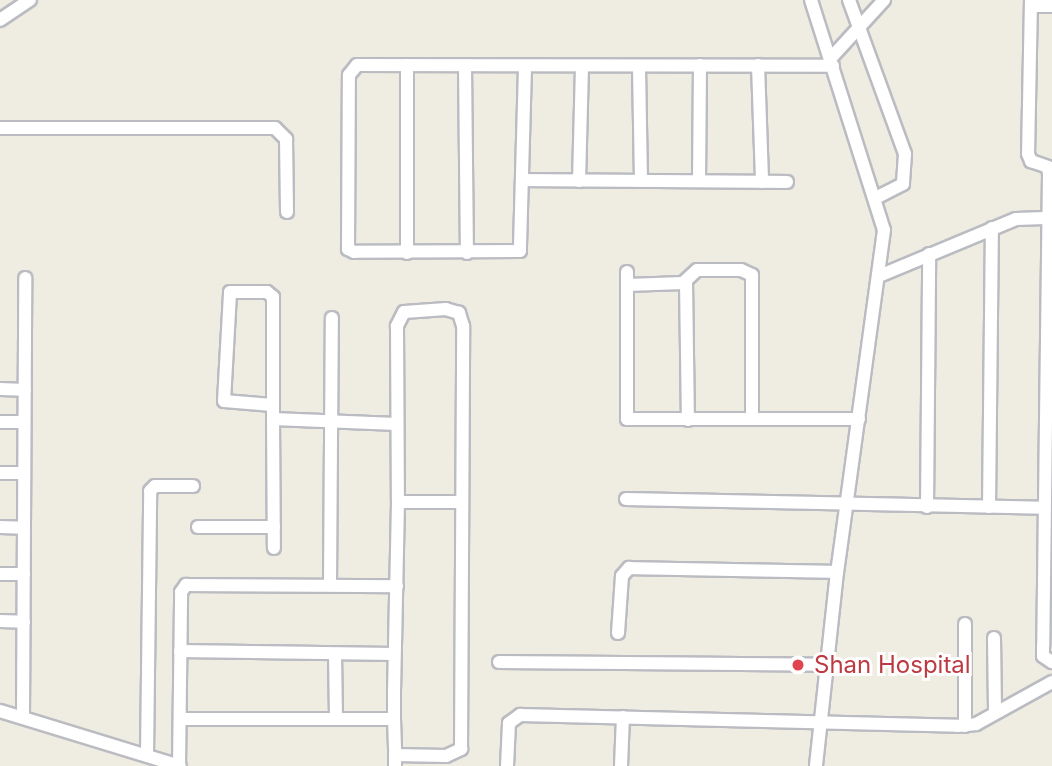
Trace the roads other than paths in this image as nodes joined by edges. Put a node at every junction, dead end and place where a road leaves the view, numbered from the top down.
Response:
1 (30, 0) edge
2 (811, 0) edge
3 (849, 0) edge
4 (884, 0) edge
5 (1031, 3) edge
6 (1052, 6) edge
7 (0, 20) edge
8 (859, 27) junction
9 (831, 62) junction
10 (407, 65) junction
11 (700, 65) junction
12 (758, 65) junction
13 (465, 66) junction
14 (525, 66) junction
15 (582, 66) junction
16 (639, 66) junction
17 (0, 128) edge
18 (523, 180) junction
19 (579, 181) junction
20 (641, 181) junction
21 (699, 181) junction
22 (762, 181) junction
23 (787, 182) dead end
24 (876, 198) junction
25 (287, 212) dead end
26 (1049, 218) edge
27 (992, 228) junction
28 (407, 253) junction
29 (467, 253) junction
30 (929, 254) junction
31 (879, 276) junction
32 (25, 278) dead end
33 (686, 281) junction
34 (332, 318) dead end
35 (1050, 379) edge
36 (0, 389) edge
37 (25, 390) junction
38 (272, 405) junction
39 (752, 418) junction
40 (273, 419) junction
41 (859, 419) junction
42 (688, 420) junction
43 (0, 422) edge
44 (24, 422) junction
45 (330, 423) junction
46 (397, 424) junction
47 (0, 473) edge
48 (24, 473) junction
49 (193, 486) dead end
50 (626, 499) dead end
51 (398, 502) junction
52 (462, 502) junction
53 (846, 505) junction
54 (927, 507) junction
55 (989, 507) junction
56 (1044, 508) junction
57 (0, 527) edge
58 (198, 527) dead end
59 (274, 527) junction
60 (24, 528) junction
61 (274, 548) dead end
62 (837, 572) junction
63 (0, 573) edge
64 (24, 574) junction
65 (330, 584) junction
66 (397, 586) junction
67 (0, 621) edge
68 (23, 622) junction
69 (965, 624) dead end
70 (618, 633) dead end
71 (994, 638) dead end
72 (180, 652) junction
73 (335, 654) junction
74 (394, 654) junction
75 (499, 662) dead end
76 (1052, 662) edge
77 (828, 665) junction
78 (1052, 682) edge
79 (0, 711) edge
80 (995, 713) junction
81 (23, 717) junction
82 (623, 717) junction
83 (180, 719) junction
84 (336, 719) junction
85 (394, 719) junction
86 (823, 720) junction
87 (965, 726) junction
88 (146, 755) junction
89 (395, 760) edge
90 (163, 763) edge
91 (179, 766) edge
92 (508, 766) edge
93 (621, 766) edge
94 (816, 766) edge

1 - 7 street
2 - 9 street
3 - 8 street
4 - 8 street
5 - 6 street
5 - 26 street
8 - 9 street
8 - 24 street
9 - 12 street
9 - 24 street
10 - 13 street
10 - 28 street
10 - 28 street
11 - 12 street
11 - 16 street
11 - 21 street
12 - 22 street
13 - 14 street
13 - 29 street
14 - 15 street
14 - 18 street
15 - 16 street
15 - 19 street
16 - 20 street
17 - 25 street
18 - 19 street
18 - 29 street
19 - 20 street
20 - 21 street
21 - 22 street
22 - 23 street
24 - 31 street
26 - 27 street
26 - 35 street
27 - 30 street
27 - 55 street
28 - 29 street
30 - 31 street
30 - 54 street
31 - 41 street
32 - 37 street
33 - 39 street
33 - 42 street
33 - 42 street
34 - 45 street
35 - 56 street
36 - 37 street
37 - 44 street
38 - 38 street
38 - 40 street
39 - 41 street
39 - 42 street
40 - 45 street
40 - 59 street
41 - 53 street
43 - 44 street
44 - 48 street
45 - 46 street
45 - 65 street
46 - 51 street
46 - 52 street
47 - 48 street
48 - 60 street
49 - 88 street
50 - 53 street
51 - 52 street
51 - 66 street
52 - 89 street
53 - 54 street
53 - 62 street
54 - 55 street
55 - 56 street
56 - 76 street
57 - 60 street
58 - 59 street
59 - 61 street
60 - 64 street
62 - 70 street
62 - 77 street
63 - 64 street
64 - 68 street
65 - 66 street
65 - 72 street
66 - 74 street
67 - 68 street
68 - 81 street
69 - 87 street
71 - 80 street
72 - 73 street
72 - 83 street
73 - 74 street
73 - 84 street
74 - 85 street
75 - 77 street
77 - 86 street
78 - 80 street
79 - 81 street
80 - 87 street
81 - 88 street
82 - 86 street
82 - 92 street
82 - 93 street
83 - 84 street
83 - 91 street
84 - 85 street
85 - 89 street
86 - 87 street
86 - 94 street
88 - 90 street
90 - 91 street

